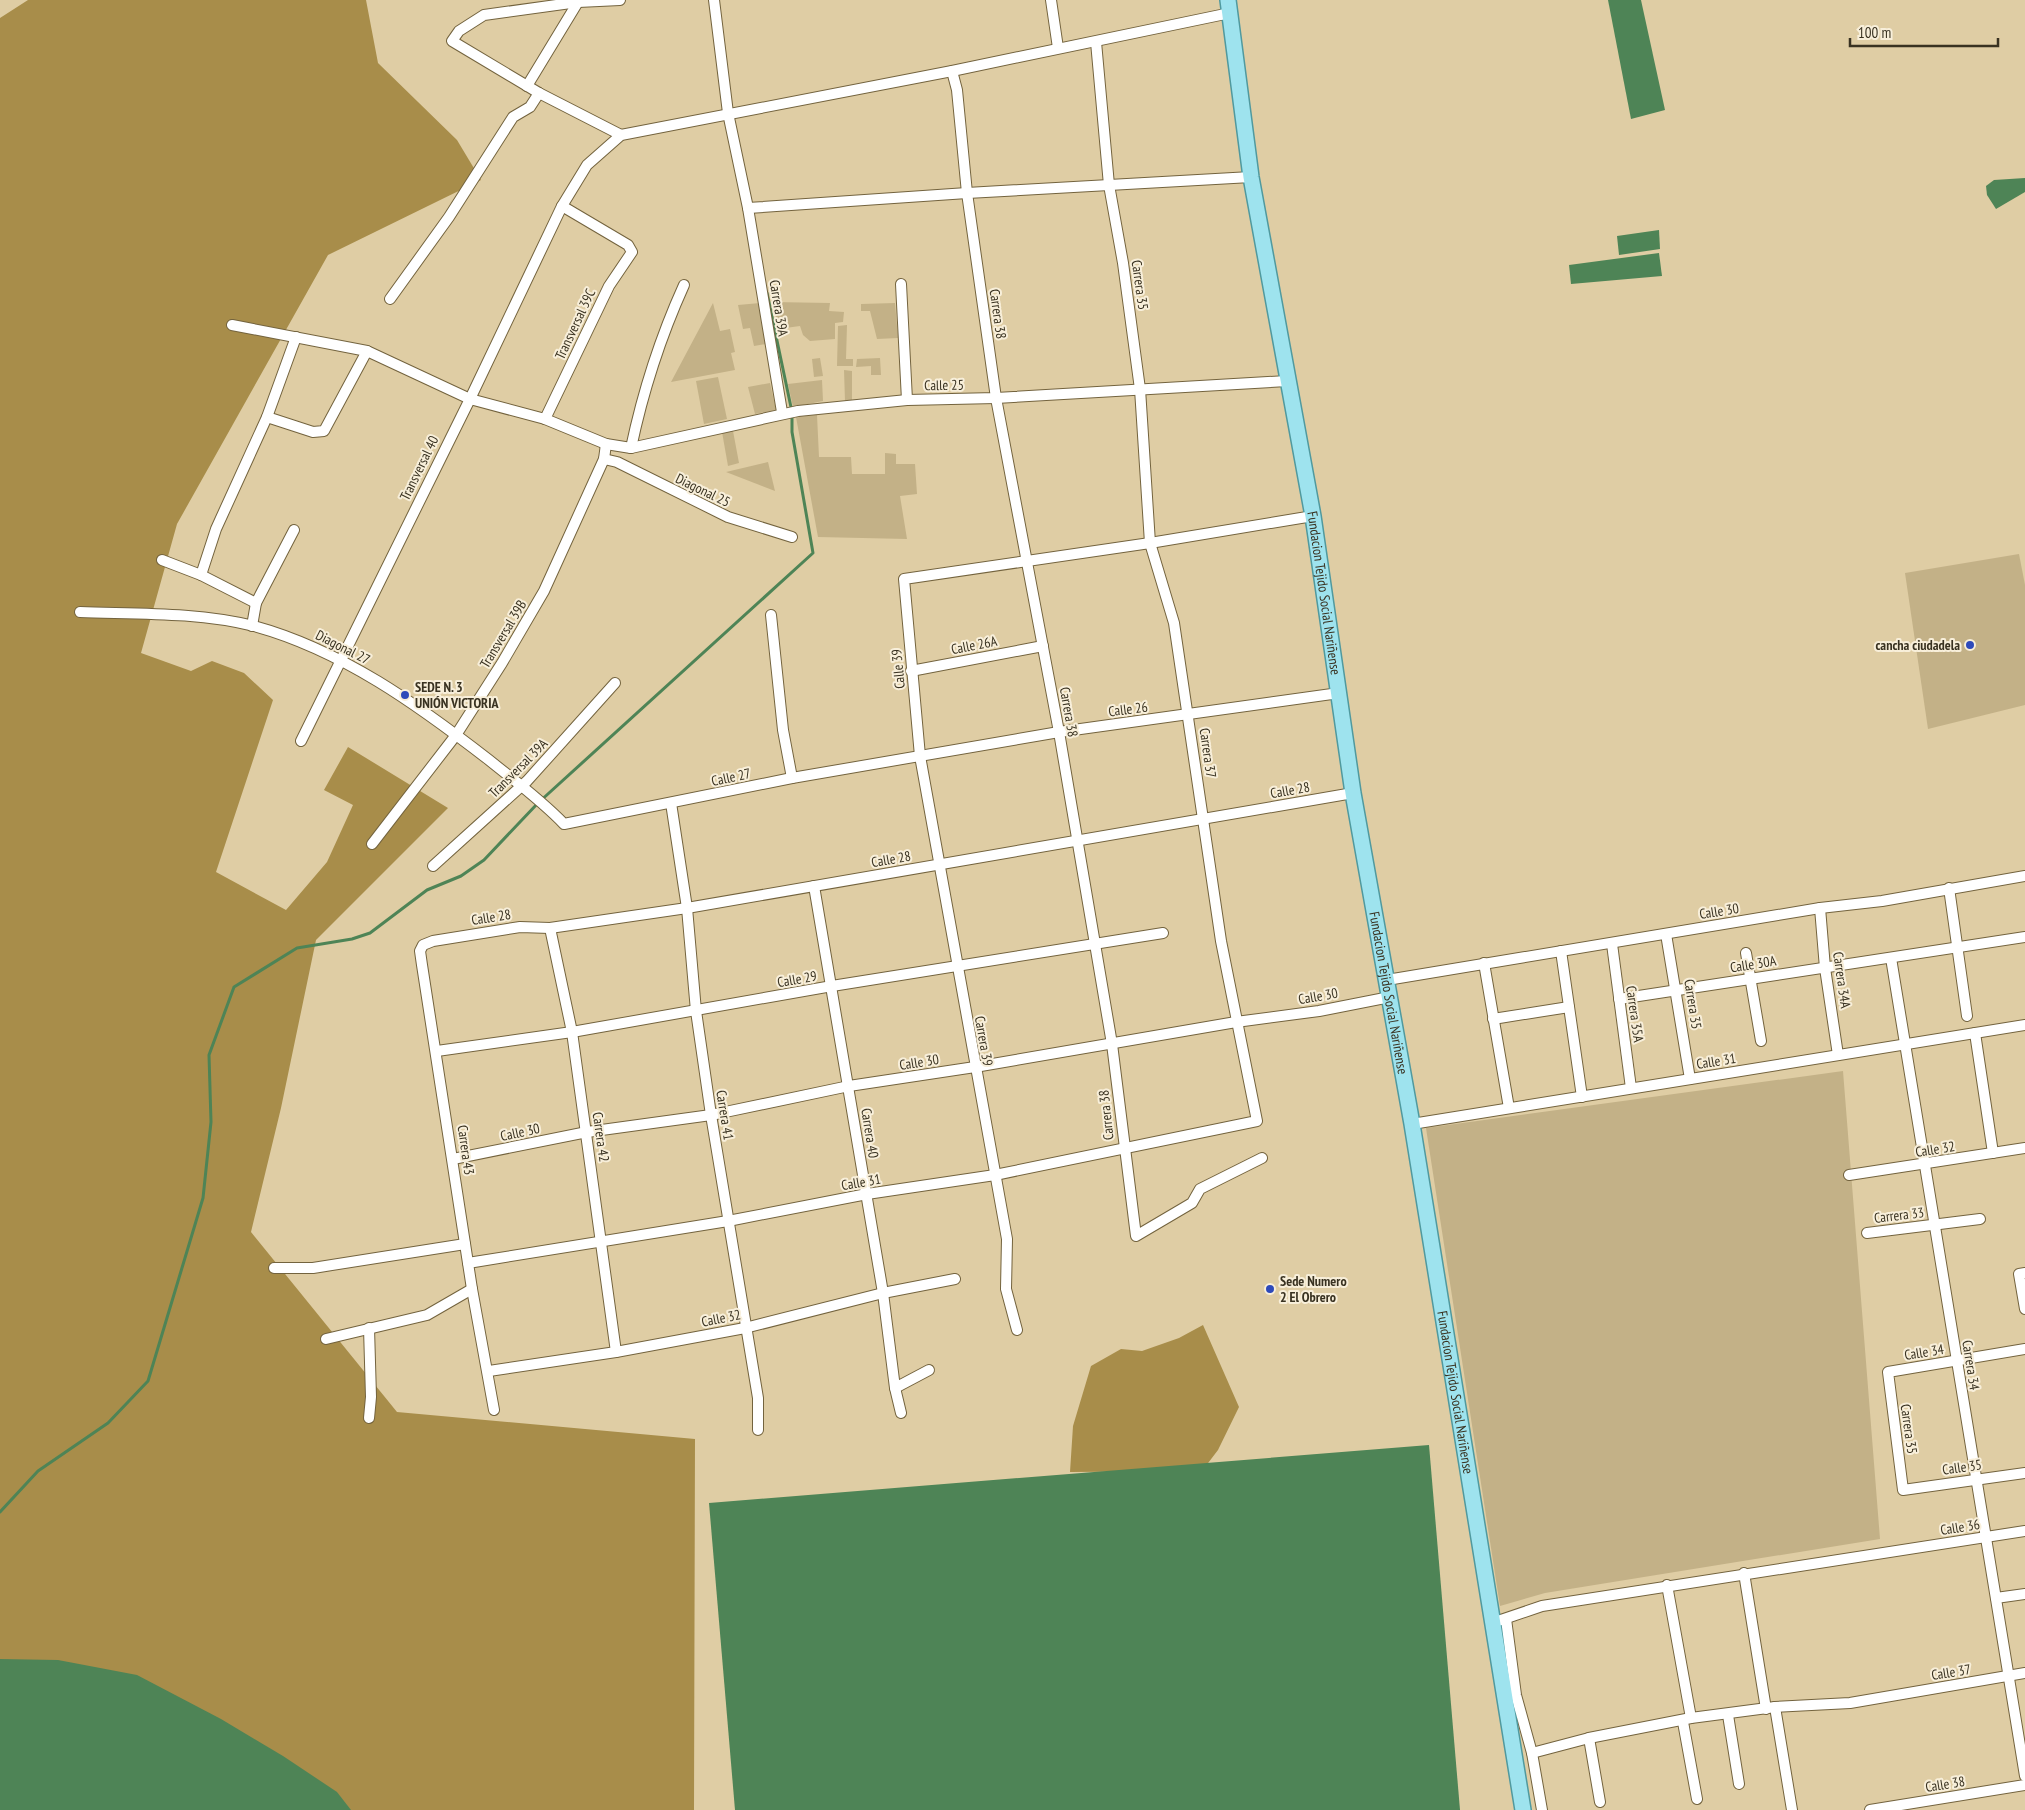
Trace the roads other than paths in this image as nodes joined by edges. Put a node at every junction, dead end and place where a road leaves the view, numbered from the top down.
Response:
1 (620, 0) edge
2 (714, 0) edge
3 (1051, 0) edge
4 (578, 2) junction
5 (1229, 6) edge
6 (1096, 42) junction
7 (1058, 48) junction
8 (952, 71) junction
9 (527, 86) junction
10 (539, 93) junction
11 (728, 113) junction
12 (621, 135) junction
13 (1251, 177) junction
14 (1109, 185) junction
15 (967, 193) junction
16 (562, 206) junction
17 (748, 208) junction
18 (901, 284) dead end
19 (684, 286) dead end
20 (390, 299) dead end
21 (232, 325) dead end
22 (296, 337) junction
23 (367, 351) junction
24 (1287, 381) junction
25 (1140, 389) junction
26 (470, 398) junction
27 (996, 398) junction
28 (907, 400) junction
29 (784, 412) junction
30 (266, 417) junction
31 (545, 419) junction
32 (606, 444) junction
33 (632, 448) junction
34 (604, 458) junction
35 (1313, 516) junction
36 (294, 530) dead end
37 (792, 537) dead end
38 (1150, 543) junction
39 (162, 560) dead end
40 (1028, 560) junction
41 (201, 575) junction
42 (256, 603) junction
43 (80, 612) dead end
44 (770, 615) dead end
45 (252, 626) junction
46 (1043, 646) junction
47 (342, 660) junction
48 (911, 671) junction
49 (615, 683) dead end
50 (1339, 694) junction
51 (1189, 716) junction
52 (1059, 732) junction
53 (456, 735) junction
54 (301, 741) dead end
55 (920, 756) junction
56 (792, 778) junction
57 (521, 786) junction
58 (1353, 793) junction
59 (672, 803) junction
60 (552, 812) joint
61 (1203, 819) junction
62 (1076, 841) junction
63 (372, 844) dead end
64 (941, 864) junction
65 (433, 866) dead end
66 (2025, 876) edge
67 (814, 886) junction
68 (1949, 888) junction
69 (687, 908) junction
70 (1820, 908) junction
71 (550, 928) junction
72 (1163, 933) dead end
73 (1666, 934) junction
74 (2025, 938) edge
75 (433, 941) joint
76 (1095, 944) junction
77 (1612, 944) junction
78 (1959, 948) junction
79 (1561, 951) junction
80 (1746, 953) dead end
81 (1891, 958) junction
82 (1484, 963) junction
83 (957, 967) junction
84 (1825, 968) junction
85 (1750, 979) junction
86 (1387, 980) junction
87 (832, 986) junction
88 (1676, 990) junction
89 (1390, 997) junction
90 (1619, 998) junction
91 (1569, 1007) junction
92 (696, 1011) junction
93 (1967, 1016) dead end
94 (1493, 1019) junction
95 (1236, 1022) junction
96 (2025, 1025) edge
97 (572, 1032) junction
98 (1975, 1033) junction
99 (1762, 1041) dead end
100 (1112, 1044) junction
101 (1903, 1044) junction
102 (437, 1051) junction
103 (1838, 1055) junction
104 (975, 1067) junction
105 (1690, 1079) junction
106 (849, 1086) junction
107 (1631, 1088) junction
108 (1582, 1096) junction
109 (1510, 1108) junction
110 (711, 1114) junction
111 (1257, 1121) joint
112 (1412, 1124) junction
113 (587, 1132) junction
114 (1123, 1148) junction
115 (2025, 1148) edge
116 (1992, 1153) junction
117 (1262, 1158) dead end
118 (453, 1160) junction
119 (1924, 1165) junction
120 (995, 1175) junction
121 (1849, 1175) dead end
122 (867, 1194) junction
123 (1980, 1219) dead end
124 (728, 1221) junction
125 (1934, 1224) junction
126 (1867, 1233) dead end
127 (600, 1242) junction
128 (465, 1244) junction
129 (468, 1263) junction
130 (274, 1268) dead end
131 (2022, 1273) edge
132 (955, 1279) dead end
133 (472, 1289) junction
134 (883, 1293) junction
135 (2025, 1309) edge
136 (369, 1328) junction
137 (745, 1328) junction
138 (1017, 1330) dead end
139 (326, 1339) dead end
140 (2025, 1349) edge
141 (616, 1352) junction
142 (1956, 1360) junction
143 (929, 1370) dead end
144 (489, 1371) junction
145 (1888, 1372) joint
146 (895, 1388) junction
147 (494, 1410) dead end
148 (901, 1413) dead end
149 (369, 1418) dead end
150 (758, 1430) dead end
151 (2025, 1473) edge
152 (1976, 1479) junction
153 (1903, 1490) joint
154 (2025, 1531) edge
155 (1986, 1537) junction
156 (1744, 1573) junction
157 (1667, 1585) junction
158 (2025, 1594) edge
159 (1996, 1598) junction
160 (1499, 1621) junction
161 (2025, 1674) edge
162 (2008, 1676) junction
163 (1770, 1708) junction
164 (1728, 1715) junction
165 (1687, 1720) junction
166 (1589, 1738) junction
167 (1532, 1754) junction
168 (2025, 1776) edge
169 (1739, 1784) dead end
170 (2025, 1785) edge
171 (1697, 1799) dead end
172 (1600, 1802) dead end
173 (1882, 1809) edge
174 (1522, 1810) edge
175 (1542, 1810) edge
176 (1792, 1810) edge
177 (1870, 1810) edge

1 - 4 street
2 - 11 street, Carrera 39A
3 - 7 street
4 - 9 street
4 - 9 street
5 - 6 street
5 - 13 main road, Fundacion Tejido Social Nariñense
6 - 7 street
6 - 14 street, Carrera 35
7 - 8 street
8 - 11 street
8 - 15 street, Carrera 38
9 - 10 street
10 - 12 street
10 - 20 street
11 - 12 street
11 - 17 street, Carrera 39A
12 - 16 street, Transversal 40
13 - 14 street
13 - 24 main road, Fundacion Tejido Social Nariñense
14 - 15 street
14 - 25 street, Carrera 35
15 - 17 street
15 - 27 street, Carrera 38
16 - 26 street, Transversal 40
16 - 31 street, Transversal 39C
17 - 29 street, Carrera 39A
18 - 28 street
19 - 33 street
21 - 22 street
22 - 23 street
22 - 30 street
23 - 26 street
23 - 30 street
24 - 25 street, Calle 25
24 - 35 main road, Fundacion Tejido Social Nariñense
25 - 27 street, Calle 25
25 - 38 street, Carrera 37
26 - 31 street
26 - 47 street, Transversal 40
27 - 28 street, Calle 25
27 - 40 street, Carrera 38
28 - 29 street, Calle 25
29 - 33 street, Calle 25
30 - 41 street
31 - 32 street
32 - 33 street, Calle 25
32 - 34 street, Transversal 39B
34 - 37 street, Diagonal 25
34 - 53 street, Transversal 39B
35 - 38 street
35 - 50 main road, Fundacion Tejido Social Nariñense
36 - 42 street
38 - 40 street
38 - 51 street, Carrera 37
39 - 41 street
40 - 46 street, Carrera 38
40 - 48 street, Calle 39
41 - 42 street
42 - 45 street
43 - 45 street, Diagonal 27
44 - 56 street
45 - 47 street, Diagonal 27
46 - 48 street, Calle 26A
46 - 52 street, Carrera 38
47 - 53 street, Diagonal 27
47 - 54 street, Transversal 40
48 - 55 street, Calle 39
49 - 57 street, Transversal 39A
50 - 51 street, Calle 26
50 - 58 main road, Fundacion Tejido Social Nariñense
51 - 52 street, Calle 26
51 - 61 street, Carrera 37
52 - 55 street, Calle 26
52 - 62 street, Carrera 38
53 - 57 street, Diagonal 27
53 - 63 street, Transversal 39B
55 - 56 street, Calle 27
55 - 64 street, Carrera 39
56 - 59 street, Calle 27
57 - 60 street, Diagonal 27
57 - 65 street, Transversal 39A
58 - 61 street, Calle 28
58 - 86 main road, Fundacion Tejido Social Nariñense
59 - 60 street, Calle 27
59 - 69 street, Carrera 41
61 - 62 street, Calle 28
61 - 95 street, Carrera 37
62 - 64 street, Calle 28
62 - 76 street, Carrera 38
64 - 67 street, Calle 28
64 - 83 street, Carrera 39
66 - 68 street, Calle 30
67 - 69 street, Calle 28
67 - 87 street, Carrera 40
68 - 70 street, Calle 30
68 - 78 street
69 - 71 street, Calle 28
69 - 92 street, Carrera 41
70 - 73 street, Calle 30
70 - 84 street, Carrera 34A
71 - 75 street, Calle 28
71 - 97 street, Carrera 42
72 - 76 street, Calle 29
73 - 77 street, Calle 30
73 - 88 street, Carrera 35
74 - 78 street
75 - 102 street, Carrera 43
76 - 83 street, Calle 29
76 - 100 street, Carrera 38
77 - 79 street, Calle 30
77 - 90 street, Carrera 35A
78 - 81 street
78 - 93 street
79 - 82 street, Calle 30
79 - 91 street
80 - 85 street
81 - 84 street, Calle 30A
81 - 101 street, Carrera 34
82 - 86 street, Calle 30
82 - 94 street
83 - 87 street, Calle 29
83 - 104 street, Carrera 39
84 - 85 street, Calle 30A
84 - 103 street, Carrera 34A
85 - 88 street, Calle 30A
85 - 99 street
86 - 89 main road, Fundacion Tejido Social Nariñense
87 - 92 street, Calle 29
87 - 106 street, Carrera 40
88 - 90 street, Calle 30A
88 - 105 street, Carrera 35
89 - 95 street, Calle 30
89 - 112 main road, Fundacion Tejido Social Nariñense
90 - 107 street, Carrera 35A
91 - 94 street
91 - 108 street
92 - 97 street, Calle 29
92 - 110 street, Carrera 41
94 - 109 street
95 - 100 street, Calle 30
95 - 111 street, Carrera 37
96 - 98 street, Calle 31
97 - 102 street, Calle 29
97 - 113 street, Carrera 42
98 - 101 street, Calle 31
98 - 116 street
100 - 104 street, Calle 30
100 - 114 street, Carrera 38
101 - 103 street, Calle 31
101 - 119 street, Carrera 34
102 - 118 street, Carrera 43
103 - 105 street, Calle 31
104 - 106 street, Calle 30
104 - 120 street, Carrera 39
105 - 107 street, Calle 31
106 - 110 street, Calle 30
106 - 122 street, Carrera 40
107 - 108 street, Calle 31
108 - 109 street, Calle 31
109 - 112 street, Calle 31
110 - 113 street, Calle 30
110 - 124 street, Carrera 41
111 - 114 street, Calle 31
112 - 160 main road, Fundacion Tejido Social Nariñense
113 - 118 street, Calle 30
113 - 127 street, Carrera 42
114 - 117 street, Carrera 38
114 - 120 street, Calle 31
115 - 116 street, Calle 32
116 - 119 street, Calle 32
118 - 128 street, Carrera 43
119 - 121 street, Calle 32
119 - 125 street, Carrera 34
120 - 122 street, Calle 31
120 - 138 street, Carrera 39
122 - 124 street, Calle 31
122 - 134 street, Carrera 40
123 - 125 street, Carrera 33
124 - 127 street, Calle 31
124 - 137 street, Carrera 41
125 - 126 street, Carrera 33
125 - 142 street, Carrera 34
127 - 129 street, Calle 31
127 - 141 street, Carrera 42
128 - 129 street, Carrera 43
128 - 130 street
129 - 133 street, Carrera 43
131 - 135 street
132 - 134 street, Calle 32
133 - 136 street
133 - 144 street, Carrera 43
134 - 137 street, Calle 32
134 - 146 street, Carrera 40
136 - 139 street
136 - 149 street
137 - 141 street, Calle 32
137 - 150 street, Carrera 41
140 - 142 street, Calle 34
141 - 144 street, Calle 32
142 - 145 street, Calle 34
142 - 152 street, Carrera 34
143 - 146 street
144 - 147 street, Carrera 43
145 - 153 street, Carrera 35
146 - 148 street, Carrera 40
151 - 152 street, Calle 35
152 - 153 street, Calle 35
152 - 155 street, Carrera 34
154 - 155 street, Calle 36
155 - 156 street, Calle 36
155 - 159 street, Carrera 34
156 - 157 street, Calle 36
156 - 163 street
157 - 160 street, Calle 36
157 - 165 street
158 - 159 street
159 - 162 street, Carrera 34
160 - 167 street
160 - 174 main road, Fundacion Tejido Social Nariñense
161 - 162 street, Calle 37
162 - 163 street, Calle 37
162 - 168 street, Carrera 34
163 - 164 street, Calle 37
163 - 176 street
164 - 165 street, Calle 37
164 - 169 street
165 - 166 street, Calle 37
165 - 171 street
166 - 167 street, Calle 37
166 - 172 street
167 - 175 street
170 - 173 street, Calle 38
173 - 177 street, Calle 38

